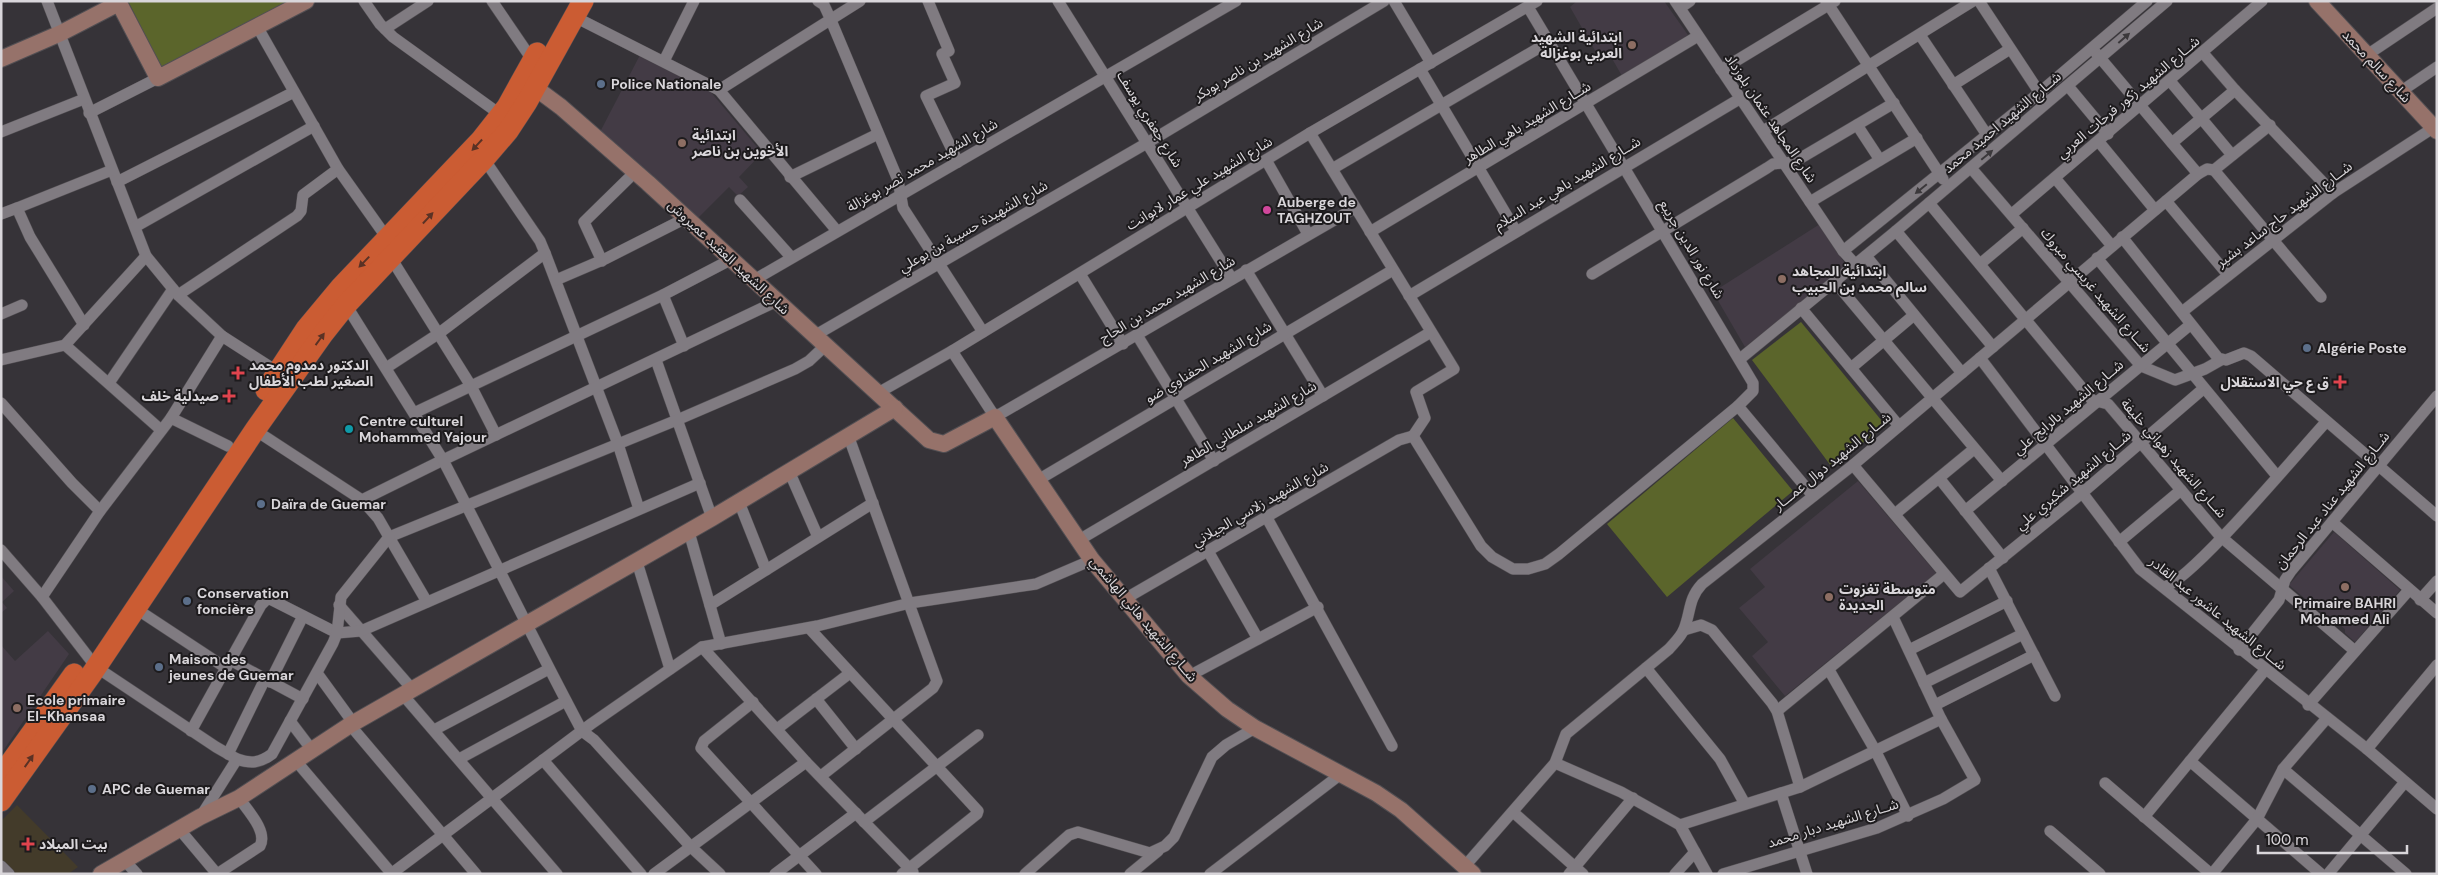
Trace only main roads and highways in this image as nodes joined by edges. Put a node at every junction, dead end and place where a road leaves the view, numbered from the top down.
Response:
1 (575, 6) edge
2 (522, 90) junction
3 (389, 248) junction
4 (219, 471) junction
5 (91, 662) junction
6 (2, 792) edge

1 - 2 highway
2 -> 3 highway
3 -> 2 highway
4 -> 3 highway
3 -> 4 highway
4 - 5 highway
4 - 5 highway
5 - 6 highway

